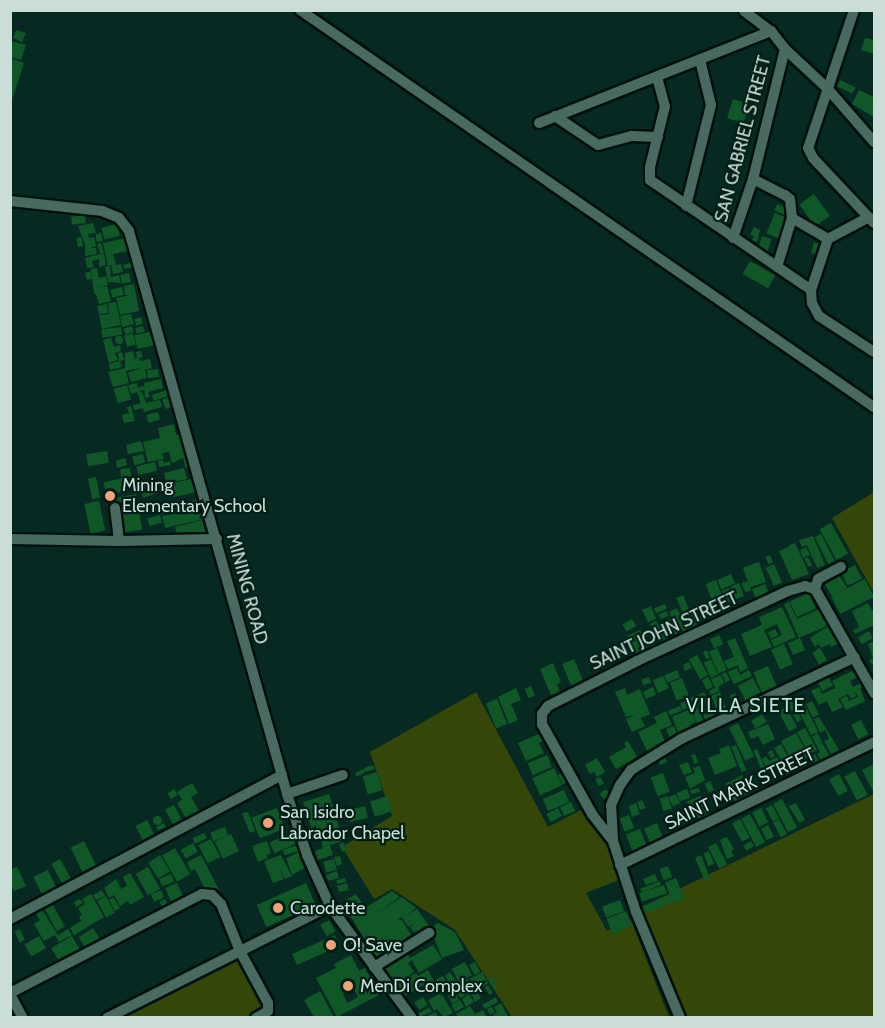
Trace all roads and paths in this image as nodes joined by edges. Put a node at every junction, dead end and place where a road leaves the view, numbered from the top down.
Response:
1 (300, 10) edge
2 (854, 10) edge
3 (744, 11) edge
4 (771, 31) junction
5 (785, 49) junction
6 (700, 60) junction
7 (657, 76) junction
8 (827, 88) junction
9 (555, 116) junction
10 (539, 123) dead end
11 (658, 137) junction
12 (873, 137) edge
13 (753, 179) junction
14 (10, 201) edge
15 (686, 206) junction
16 (792, 218) junction
17 (872, 220) edge
18 (733, 238) junction
19 (828, 239) junction
20 (777, 267) junction
21 (812, 290) junction
22 (874, 352) edge
23 (874, 407) edge
24 (114, 508) dead end
25 (10, 539) edge
26 (216, 539) junction
27 (119, 541) junction
28 (841, 567) dead end
29 (814, 589) junction
30 (855, 657) junction
31 (874, 693) edge
32 (874, 742) edge
33 (282, 775) junction
34 (343, 775) dead end
35 (287, 794) junction
36 (611, 805) junction
37 (592, 814) junction
38 (613, 841) junction
39 (620, 865) junction
40 (330, 906) junction
41 (10, 919) edge
42 (429, 933) dead end
43 (240, 951) junction
44 (374, 967) junction
45 (10, 994) edge
46 (23, 1017) edge
47 (107, 1017) edge
48 (256, 1017) edge
49 (411, 1017) edge
50 (680, 1017) edge

1 - 23 street
2 - 8 street
3 - 4 street
4 - 5 street
4 - 6 street
5 - 8 street
5 - 13 street, SAN GABRIEL STREET
6 - 7 street
6 - 15 street
7 - 9 street
7 - 11 street
8 - 12 street
8 - 17 street
9 - 10 street
9 - 11 street
11 - 15 street
13 - 16 street
13 - 18 street, SAN GABRIEL STREET
14 - 26 street, MINING ROAD
15 - 18 street
16 - 19 street
16 - 20 street
17 - 19 street
18 - 20 street
19 - 21 street
20 - 21 street
21 - 22 street
24 - 27 street
25 - 27 street
26 - 27 street
26 - 33 street, MINING ROAD
28 - 29 street
29 - 30 street
29 - 37 street, SAINT JOHN STREET
30 - 31 street
30 - 36 street
32 - 39 street, SAINT MARK STREET
33 - 35 street, MINING ROAD
33 - 41 street
34 - 35 street
35 - 40 street, MINING ROAD
36 - 37 street
36 - 38 street
37 - 38 street
38 - 39 street
39 - 50 street
40 - 43 street
40 - 44 street, MINING ROAD
42 - 44 street
43 - 45 street
43 - 47 street
43 - 48 street
44 - 49 street, MINING ROAD
45 - 46 street

